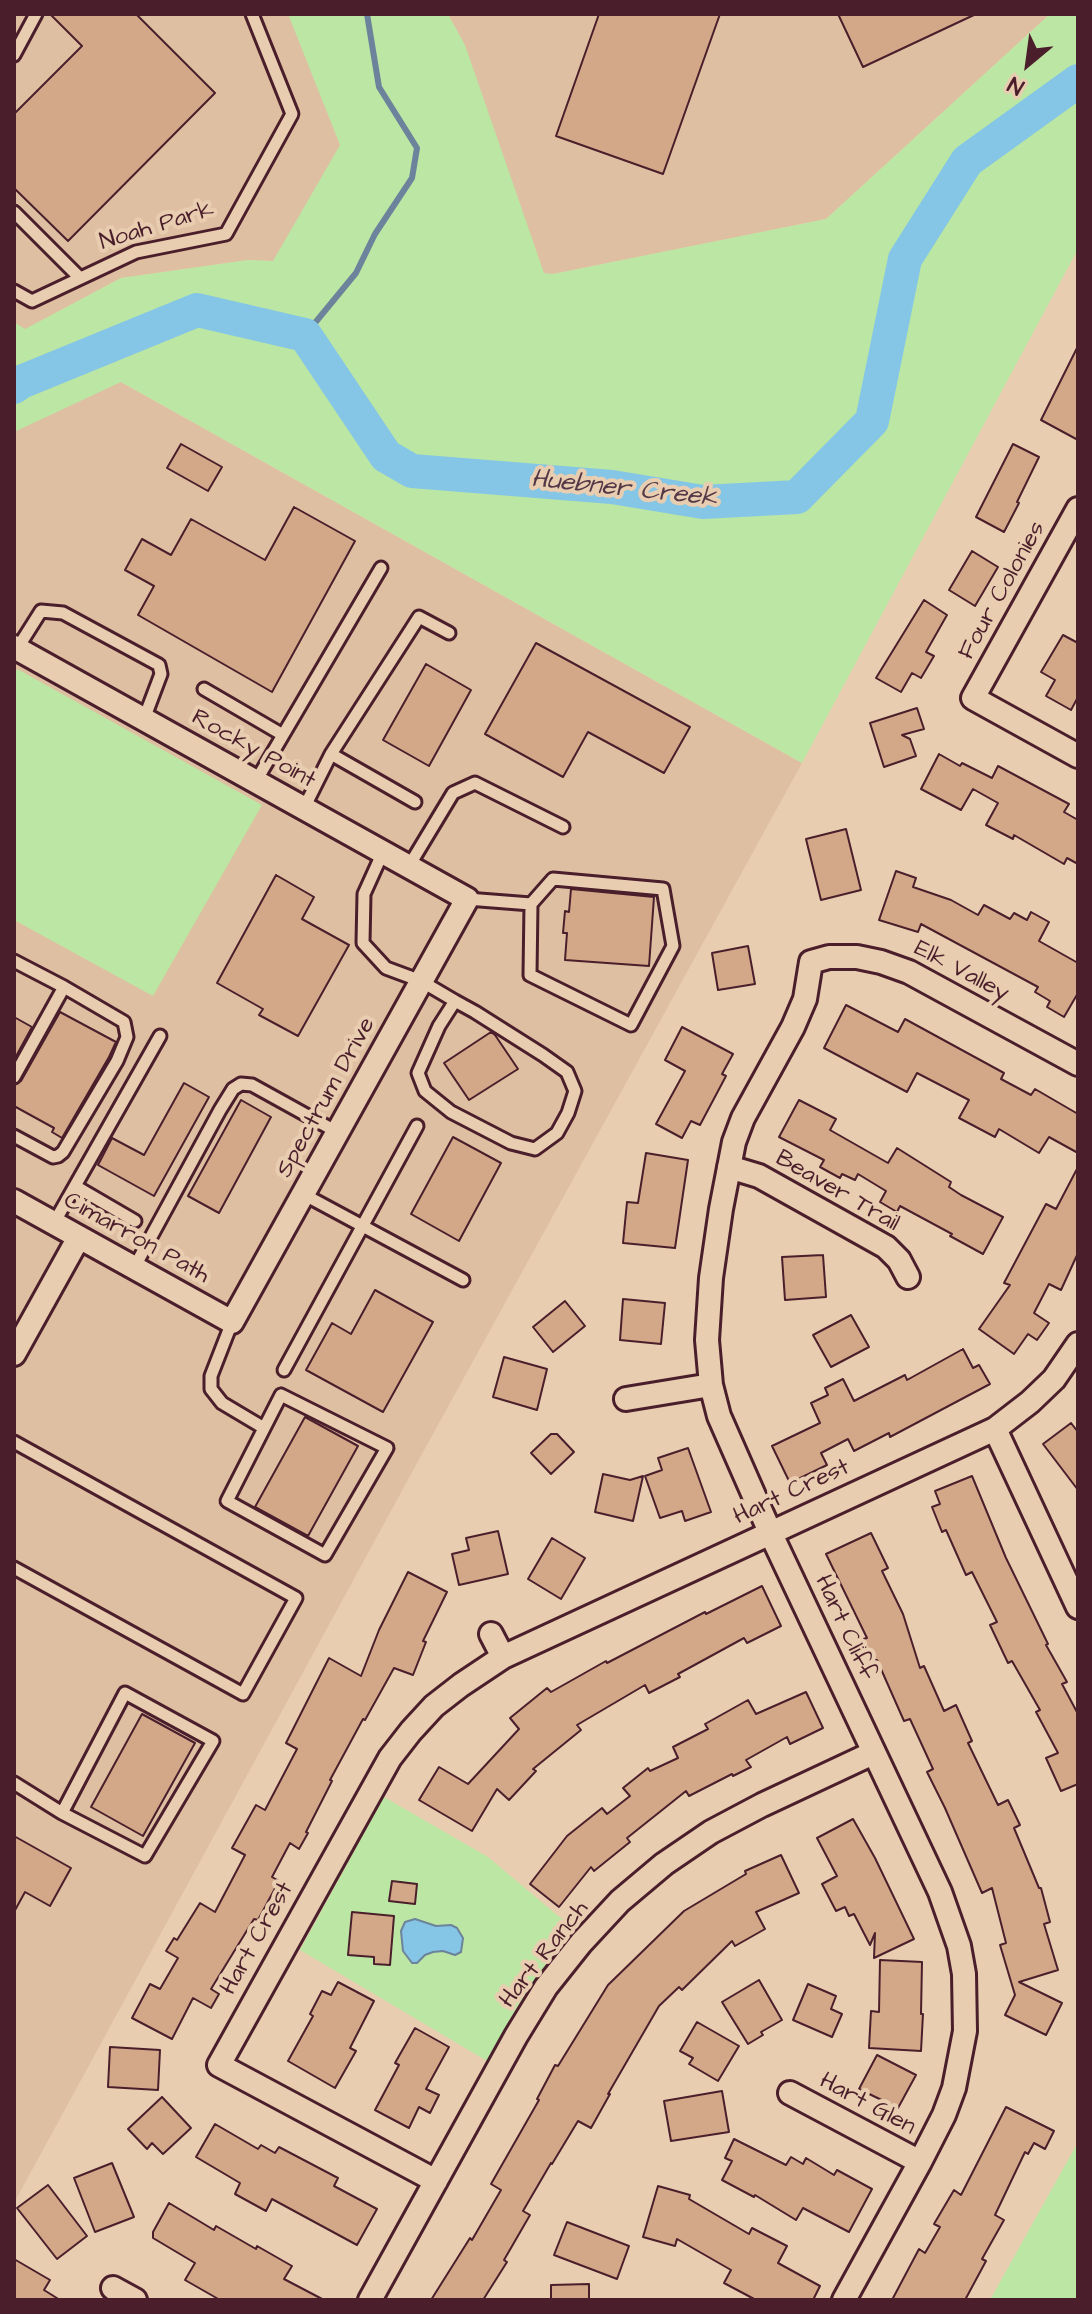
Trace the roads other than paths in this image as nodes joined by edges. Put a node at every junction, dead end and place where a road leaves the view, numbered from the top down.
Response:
1 (36, 14) edge
2 (252, 14) edge
3 (14, 55) edge
4 (14, 212) edge
5 (79, 277) junction
6 (14, 291) edge
7 (1078, 509) edge
8 (381, 568) dead end
9 (449, 633) dead end
10 (15, 648) edge
11 (204, 689) dead end
12 (144, 719) junction
13 (283, 735) junction
14 (331, 754) junction
15 (1078, 756) edge
16 (256, 781) junction
17 (415, 802) dead end
18 (304, 808) junction
19 (563, 827) dead end
20 (383, 852) junction
21 (409, 866) junction
22 (467, 899) junction
23 (531, 904) junction
24 (14, 961) edge
25 (811, 962) joint
26 (421, 981) junction
27 (64, 987) junction
28 (455, 1001) junction
29 (160, 1036) dead end
30 (1078, 1064) edge
31 (14, 1077) edge
32 (417, 1126) dead end
33 (337, 1132) junction
34 (14, 1136) edge
35 (729, 1167) junction
36 (75, 1186) junction
37 (303, 1194) junction
38 (14, 1201) edge
39 (135, 1221) dead end
40 (54, 1223) junction
41 (361, 1226) junction
42 (79, 1237) junction
43 (134, 1268) junction
44 (908, 1277) dead end
45 (463, 1280) dead end
46 (232, 1322) junction
47 (1078, 1344) edge
48 (14, 1354) edge
49 (284, 1370) dead end
50 (711, 1385) junction
51 (626, 1399) dead end
52 (264, 1428) junction
53 (995, 1429) junction
54 (14, 1442) edge
55 (770, 1532) junction
56 (14, 1568) edge
57 (1078, 1607) edge
58 (491, 1634) dead end
59 (503, 1657) junction
60 (873, 1753) junction
61 (14, 1783) edge
62 (62, 1813) junction
63 (790, 2093) dead end
64 (920, 2162) junction
65 (436, 2181) junction
66 (113, 2288) dead end
67 (135, 2300) edge
68 (370, 2300) edge
69 (844, 2300) edge

1 - 3 lane
2 - 5 lane, Noah Park
4 - 5 lane
5 - 6 lane, Noah Park
7 - 15 street, Four Colonies
8 - 13 lane
9 - 14 lane
10 - 12 street, Rocky Point
10 - 12 lane
11 - 13 lane
12 - 16 street, Rocky Point
13 - 16 lane
14 - 17 lane
14 - 18 lane
16 - 18 street, Rocky Point
18 - 20 street, Rocky Point
19 - 21 lane
20 - 21 street, Rocky Point
20 - 26 lane
21 - 22 street, Rocky Point
22 - 23 lane
22 - 26 street, Spectrum Drive
23 - 23 lane
24 - 27 lane
25 - 30 street, Elk Valley
25 - 35 street, Hart Cliff
26 - 28 lane
26 - 33 street, Spectrum Drive
27 - 31 lane
27 - 34 lane
28 - 28 lane
29 - 36 lane
32 - 41 lane
33 - 37 street, Spectrum Drive
33 - 43 lane
35 - 44 street, Beaver Trail
35 - 50 street, Hart Cliff
36 - 39 lane
36 - 40 lane
37 - 41 lane
37 - 46 street, Spectrum Drive
38 - 40 street, Cimarron Path
40 - 42 street, Cimarron Path
41 - 45 lane
41 - 49 lane
42 - 43 street, Cimarron Path
42 - 48 street
43 - 46 street, Cimarron Path
46 - 52 lane
47 - 53 street, Hart Crest
50 - 51 street
50 - 55 street, Hart Cliff
52 - 52 lane
53 - 55 street, Hart Crest
53 - 57 street
54 - 56 lane
55 - 59 street, Hart Crest
55 - 60 street, Hart Cliff
58 - 59 street
59 - 65 street, Hart Crest
60 - 64 street, Hart Cliff
60 - 65 street, Hart Ranch
61 - 62 lane
62 - 62 lane
63 - 64 street, Hart Glen
64 - 69 street, Hart Cliff
65 - 68 street, Hart Ranch
66 - 67 street

